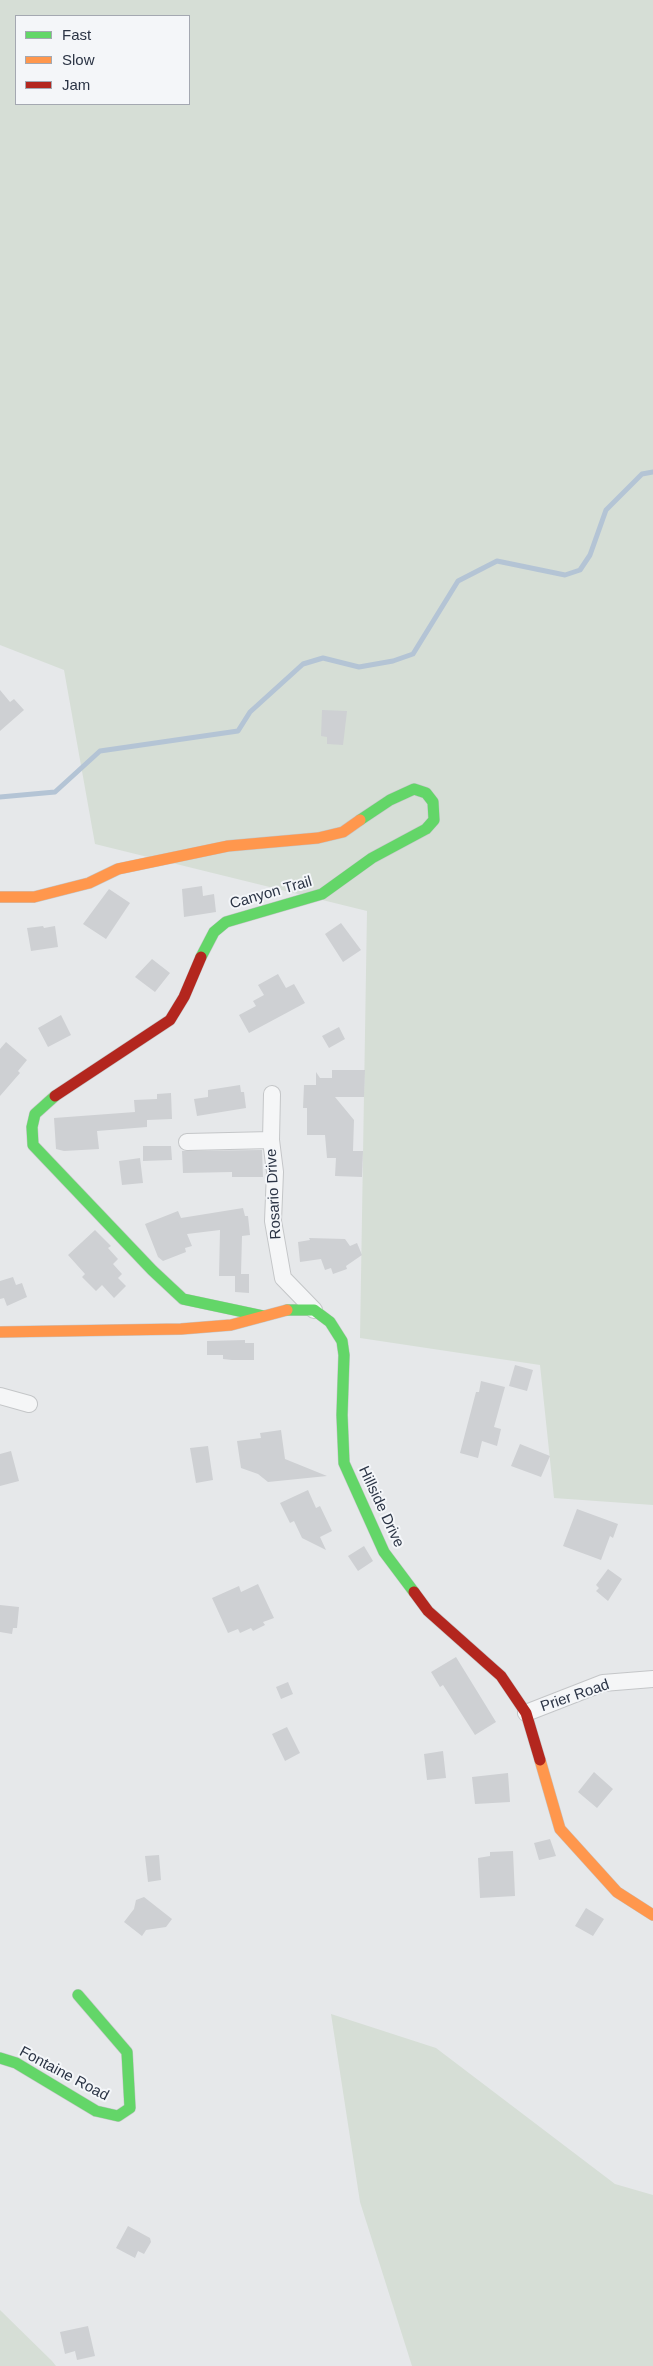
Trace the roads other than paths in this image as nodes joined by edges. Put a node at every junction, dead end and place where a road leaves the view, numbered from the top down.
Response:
1 (0, 897) edge
2 (272, 1094) dead end
3 (271, 1140) junction
4 (188, 1142) dead end
5 (314, 1310) junction
6 (263, 1316) junction
7 (0, 1332) edge
8 (0, 1396) edge
9 (29, 1404) dead end
10 (653, 1679) edge
11 (526, 1713) junction
12 (653, 1915) edge
13 (78, 1995) dead end
14 (0, 2058) edge

1 - 6 street, Canyon Trail
2 - 3 street, Rosario Drive
3 - 4 street
3 - 5 street, Rosario Drive
5 - 6 street
5 - 11 street, Hillside Drive
6 - 7 street
8 - 9 street
10 - 11 street, Prier Road
11 - 12 street, Hillside Drive
13 - 14 street, Fontaine Road

